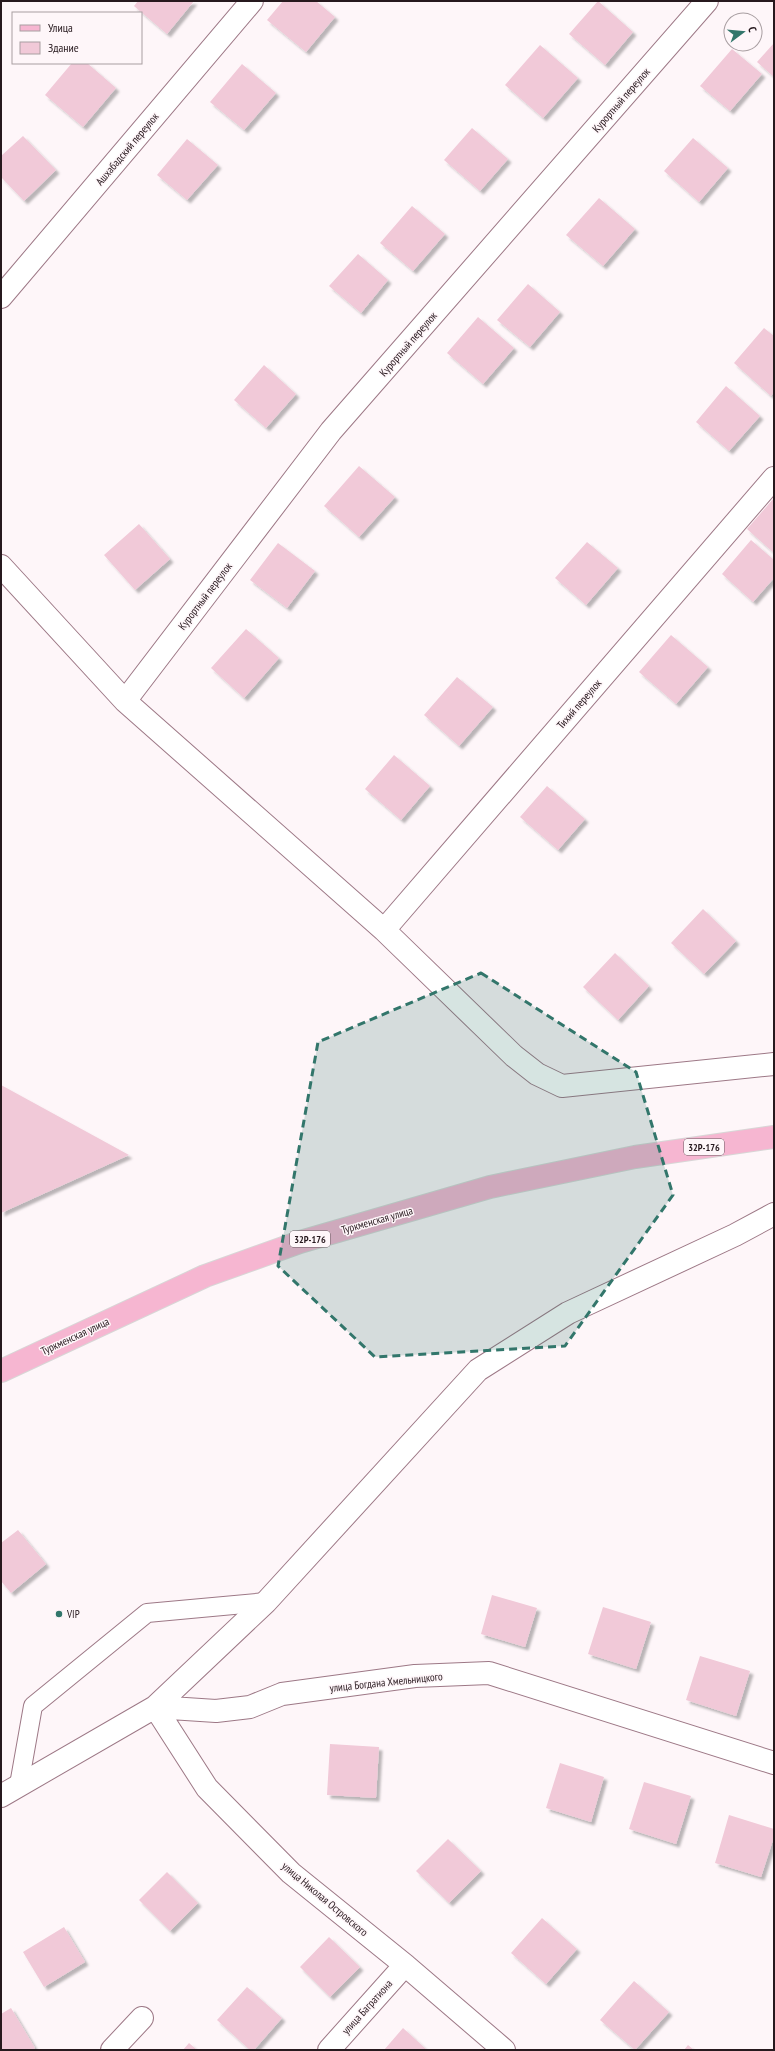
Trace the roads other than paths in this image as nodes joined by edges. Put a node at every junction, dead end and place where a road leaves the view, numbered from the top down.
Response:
1 (252, 1) edge
2 (707, 1) edge
3 (1, 297) edge
4 (774, 478) edge
5 (1, 566) edge
6 (125, 701) junction
7 (384, 930) junction
8 (774, 1064) edge
9 (774, 1137) edge
10 (774, 1214) edge
11 (1, 1371) edge
12 (266, 1602) junction
13 (156, 1707) junction
14 (774, 1763) edge
15 (10, 1791) edge
16 (405, 1965) junction
17 (142, 2018) dead end
18 (112, 2050) edge
19 (329, 2050) edge
20 (504, 2050) edge

1 - 3 street, Ашхабадский переулок
2 - 6 street, Курортный переулок
4 - 7 street, Тихий переулок
5 - 6 street
6 - 7 street
7 - 8 street
9 - 11 main road, Туркменская улица / 32Р-176
10 - 12 street
12 - 13 street
12 - 15 lane
13 - 14 street, улица Богдана Хмельницкого
13 - 15 street
13 - 16 street, улица Николая Островского
16 - 19 street, улица Багратиона
16 - 20 street, улица Николая Островского
17 - 18 street

